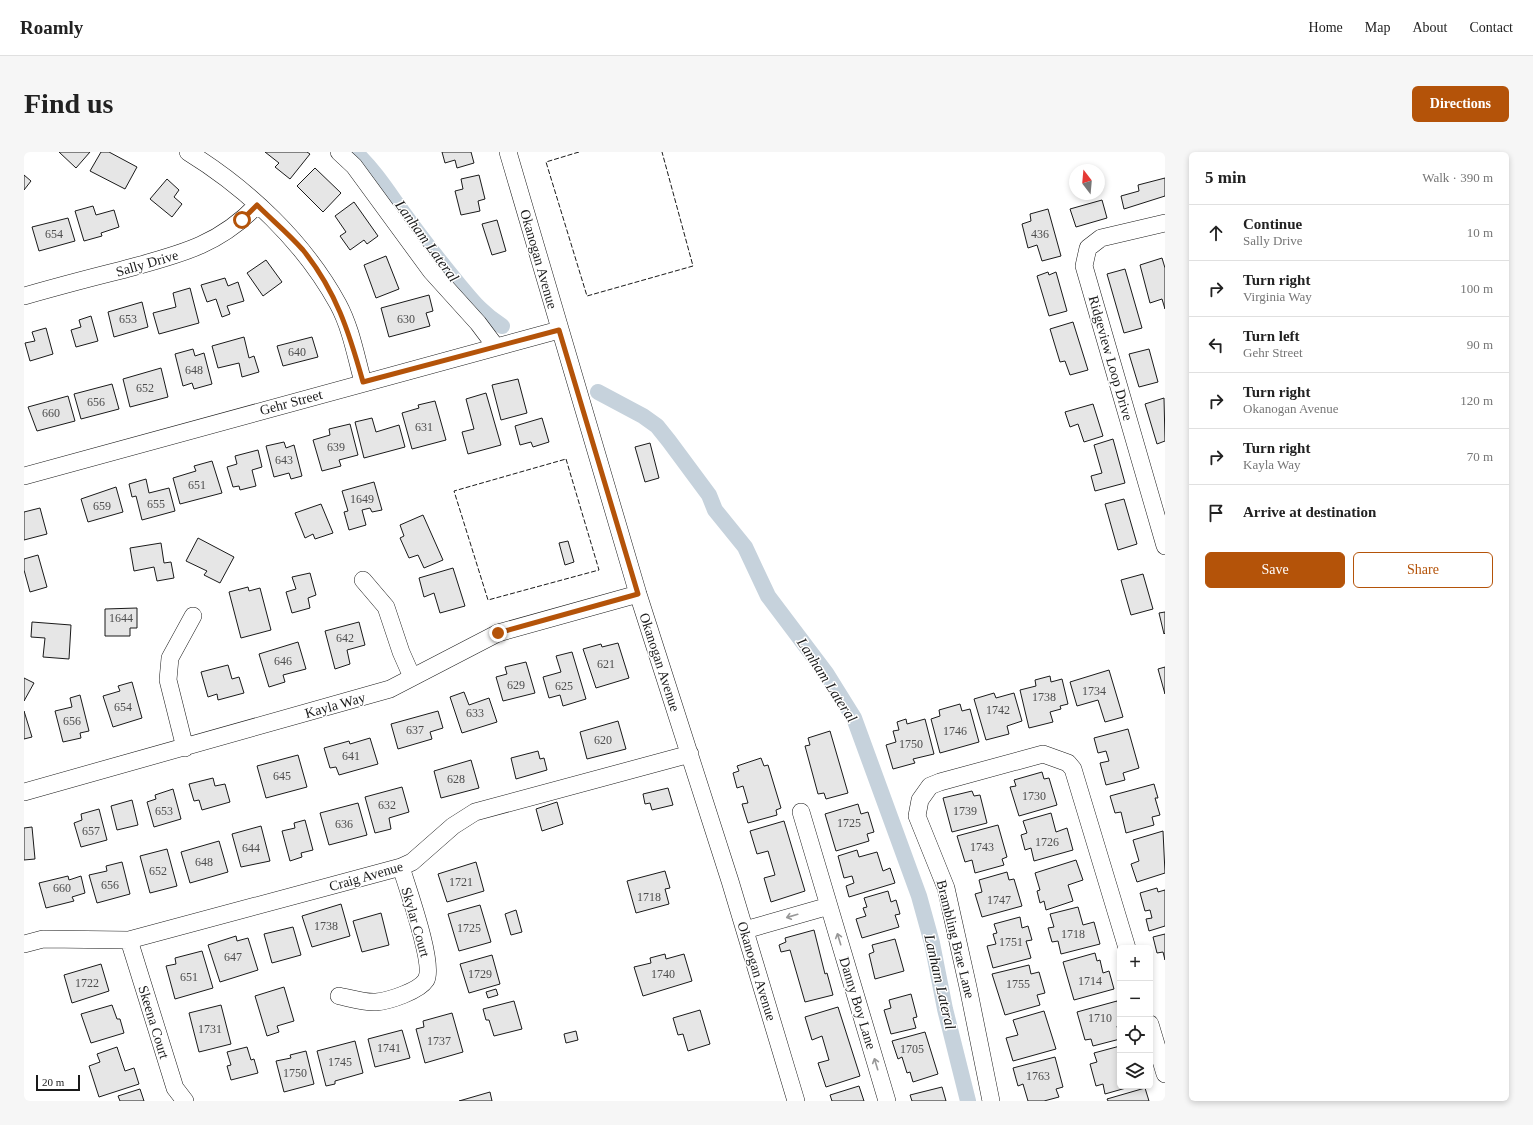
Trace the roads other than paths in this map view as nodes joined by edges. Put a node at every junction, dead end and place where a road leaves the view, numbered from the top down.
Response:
1 (188, 152) edge
2 (339, 152) edge
3 (508, 152) edge
4 (257, 205) junction
5 (1165, 223) edge
6 (24, 296) edge
7 (559, 330) junction
8 (496, 347) junction
9 (363, 382) junction
10 (24, 476) edge
11 (1165, 546) edge
12 (363, 580) dead end
13 (638, 594) junction
14 (193, 616) dead end
15 (412, 678) junction
16 (185, 748) junction
17 (690, 754) junction
18 (24, 792) edge
19 (802, 812) dead end
20 (401, 867) junction
21 (829, 906) junction
22 (745, 930) junction
23 (130, 940) junction
24 (24, 944) edge
25 (1126, 945) edge
26 (339, 996) dead end
27 (1153, 1034) edge
28 (1165, 1074) edge
29 (185, 1101) edge
30 (796, 1101) edge
31 (887, 1101) edge
32 (991, 1101) edge

1 - 4 street
2 - 8 street
3 - 7 street, Okanogan Avenue
4 - 6 street, Sally Drive
4 - 9 street
5 - 11 street, Ridgeview Loop Drive
7 - 8 street, Gehr Street
7 - 13 street, Okanogan Avenue
8 - 9 street, Gehr Street
9 - 10 street, Gehr Street
12 - 15 street
13 - 15 street, Kayla Way
13 - 17 street, Okanogan Avenue
14 - 16 street
15 - 16 street, Kayla Way
16 - 18 street, Kayla Way
17 - 20 street, Craig Avenue
17 - 22 street, Okanogan Avenue
19 - 21 street, Danny Boy Lane
20 - 23 street, Craig Avenue
20 - 26 street, Skylar Court
21 -> 22 street
31 -> 21 street, Danny Boy Lane
22 - 30 street, Okanogan Avenue
23 - 24 street, Craig Avenue
23 - 29 street, Skeena Court
25 - 32 street, Brambling Brae Lane
27 - 28 street

